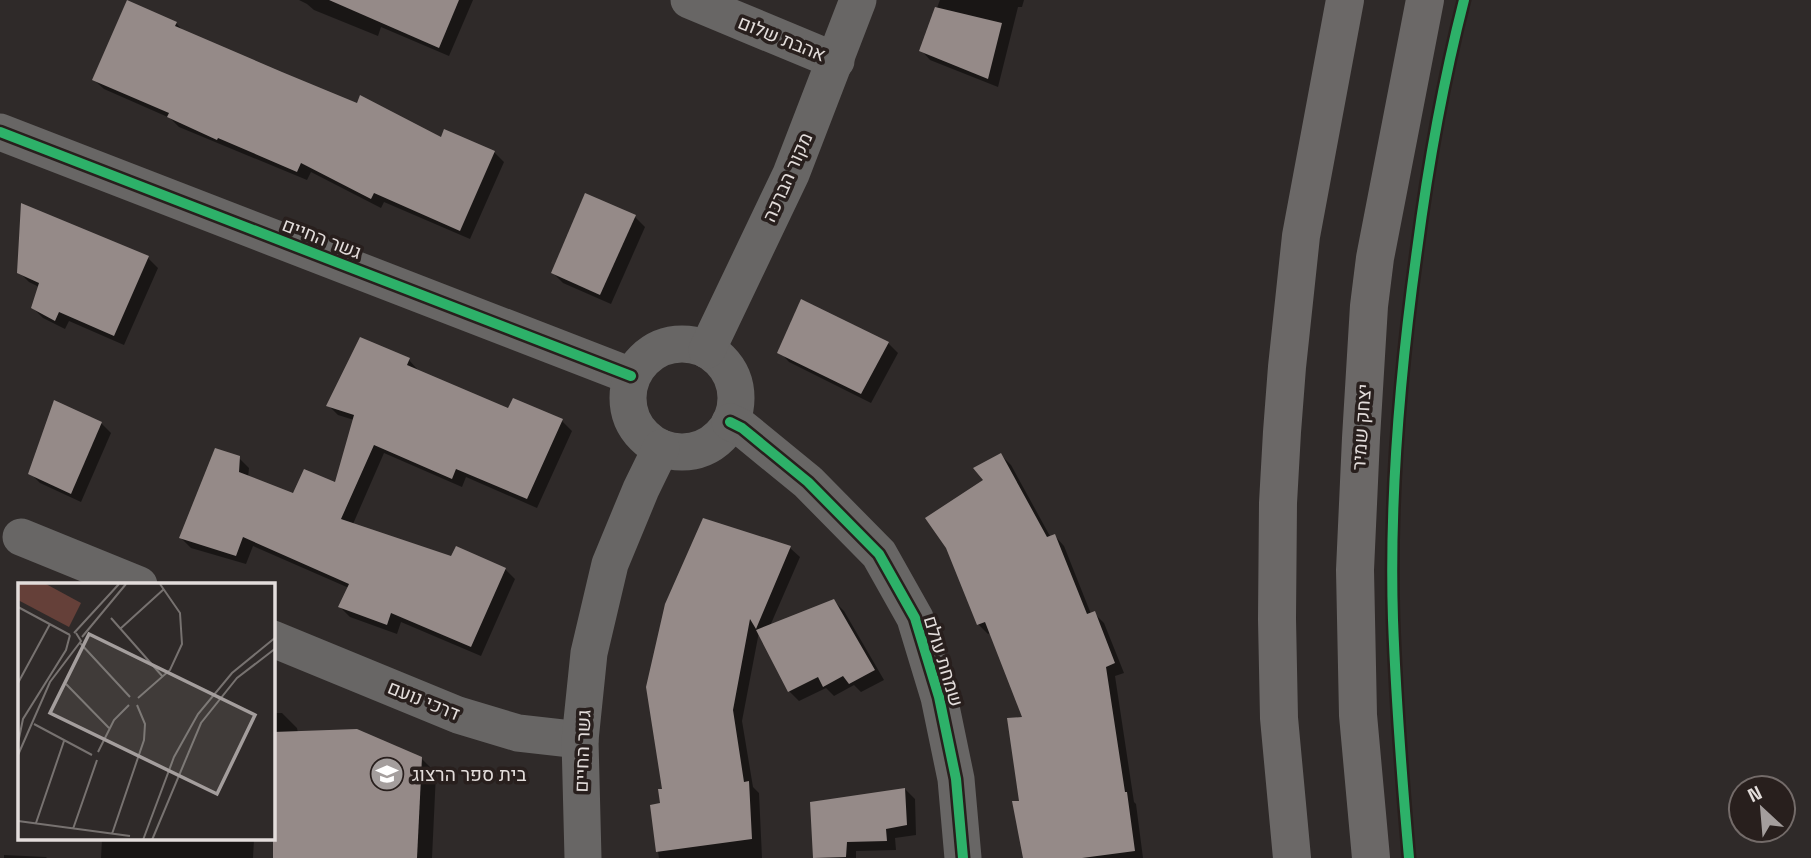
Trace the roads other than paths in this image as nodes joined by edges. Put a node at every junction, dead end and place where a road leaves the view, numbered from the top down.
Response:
1 (689, 0) edge
2 (858, 0) edge
3 (1345, 0) edge
4 (1423, 5) edge
5 (836, 61) junction
6 (0, 132) edge
7 (707, 350) junction
8 (631, 376) junction
9 (730, 422) junction
10 (661, 448) junction
11 (21, 537) dead end
12 (134, 583) edge
13 (275, 640) edge
14 (580, 740) junction
15 (583, 858) edge
16 (963, 858) edge
17 (1292, 858) edge
18 (1371, 858) edge

1 - 5 street, אהבת שלום
2 - 5 street, מקור הברכה
3 - 17 main road
4 - 18 main road, יצחק שמיר
5 - 7 street, מקור הברכה
6 - 8 street, גשר החיים
7 - 8 street
7 - 9 street
8 - 10 street
9 - 10 street
9 - 16 street, שמחת עולם
10 - 14 street, גשר החיים
11 - 12 street
13 - 14 street, דרכי נועם
14 - 15 street, גשר החיים

